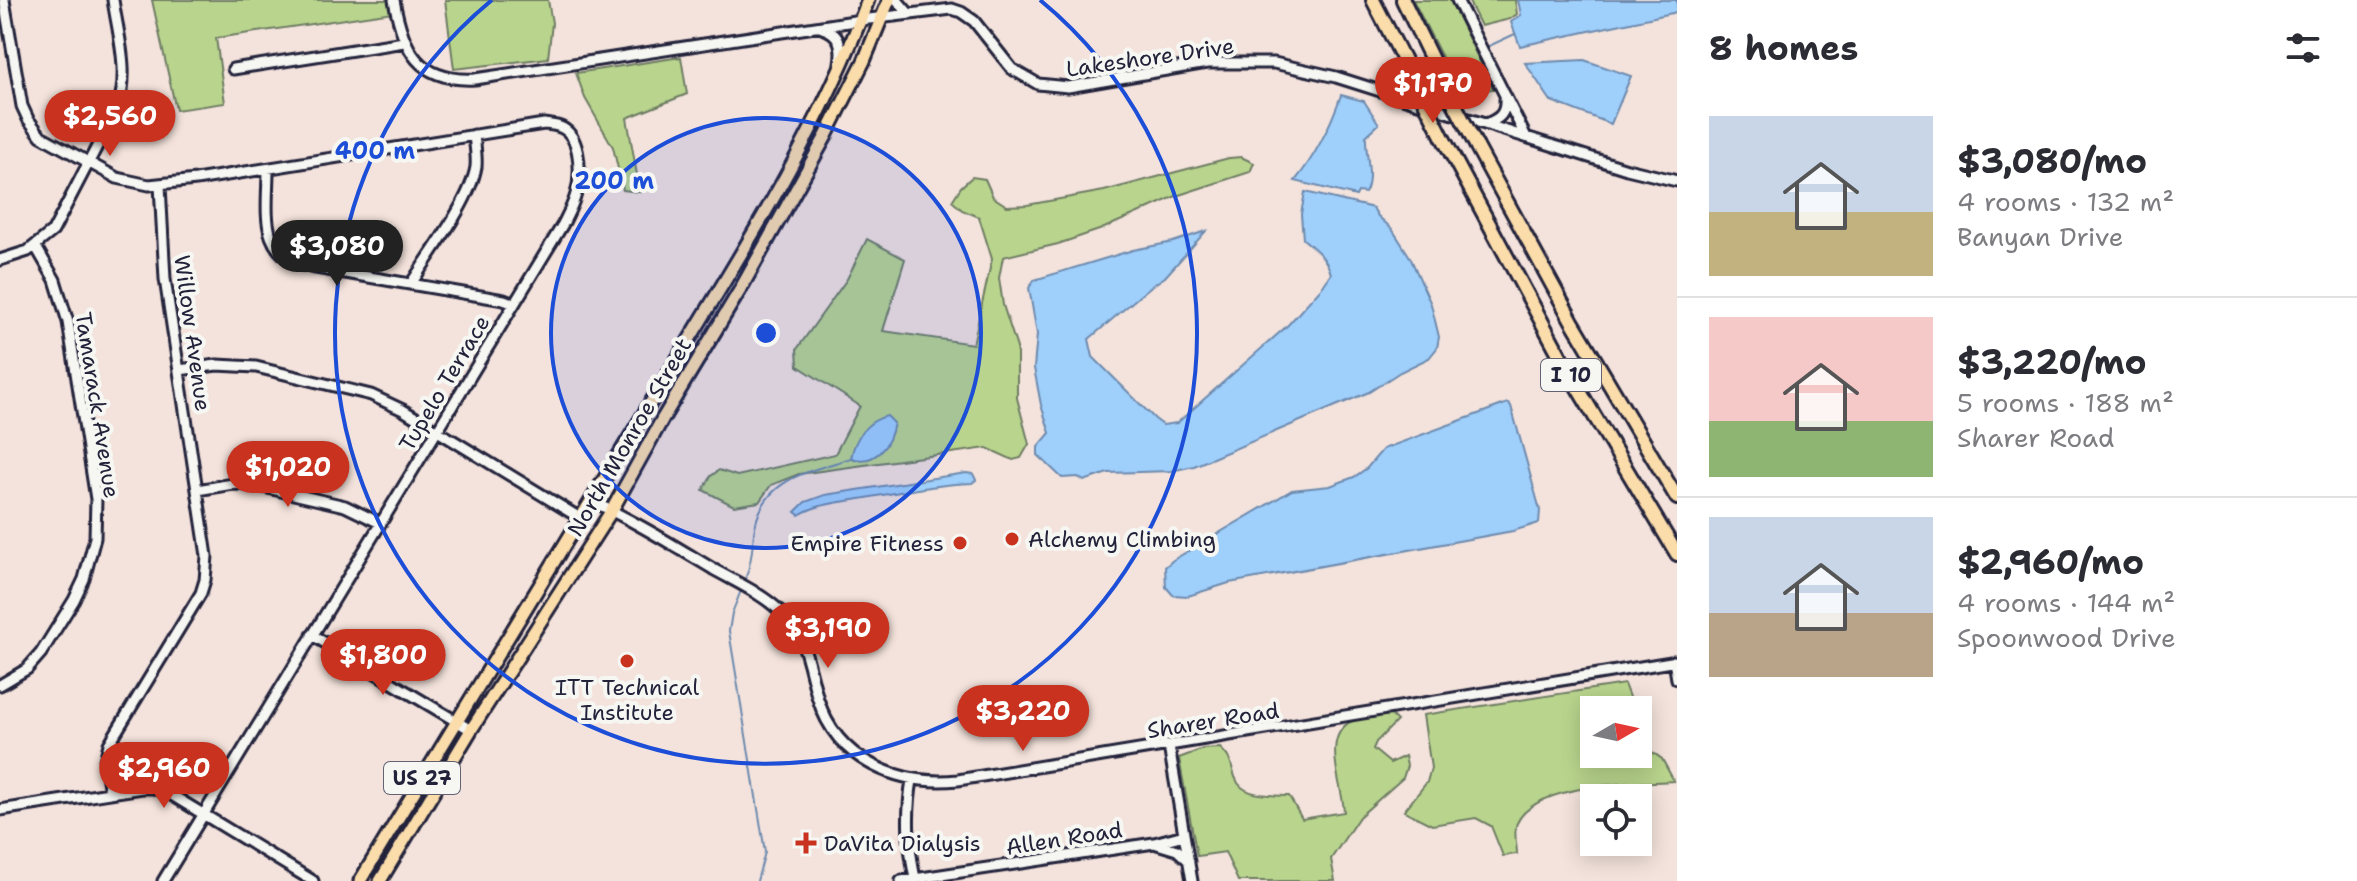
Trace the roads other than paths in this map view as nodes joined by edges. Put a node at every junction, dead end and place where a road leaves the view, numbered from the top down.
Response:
1 (4, 0) edge
2 (113, 0) edge
3 (394, 0) edge
4 (868, 0) edge
5 (889, 0) edge
6 (897, 0) edge
7 (1373, 0) edge
8 (1403, 0) edge
9 (1457, 0) edge
10 (909, 14) junction
11 (4, 17) edge
12 (883, 18) junction
13 (861, 20) junction
14 (819, 27) junction
15 (404, 42) junction
16 (839, 68) junction
17 (233, 69) dead end
18 (1505, 96) junction
19 (1486, 124) junction
20 (474, 135) junction
21 (1526, 137) junction
22 (803, 143) junction
23 (816, 153) junction
24 (89, 163) junction
25 (268, 169) junction
26 (1677, 181) edge
27 (160, 185) junction
28 (36, 247) junction
29 (0, 260) edge
30 (729, 274) junction
31 (747, 277) junction
32 (411, 284) junction
33 (740, 290) junction
34 (514, 304) junction
35 (179, 370) junction
36 (669, 372) junction
37 (683, 384) junction
38 (658, 390) junction
39 (674, 400) junction
40 (437, 430) junction
41 (197, 490) junction
42 (1677, 498) edge
43 (591, 501) junction
44 (612, 510) junction
45 (580, 518) junction
46 (380, 523) junction
47 (1677, 554) edge
48 (530, 600) junction
49 (548, 611) junction
50 (312, 635) junction
51 (1675, 661) edge
52 (1677, 679) edge
53 (0, 685) edge
54 (455, 721) junction
55 (471, 730) junction
56 (1169, 746) junction
57 (912, 780) junction
58 (110, 793) junction
59 (0, 810) edge
60 (203, 814) junction
61 (400, 814) junction
62 (415, 823) junction
63 (1184, 835) junction
64 (1154, 843) junction
65 (1189, 861) junction
66 (915, 879) junction
67 (163, 881) edge
68 (313, 881) edge
69 (360, 881) edge
70 (380, 881) edge
71 (901, 881) edge
72 (1192, 881) edge

1 - 11 street
2 - 24 street
3 - 15 street
4 - 13 main road, North Monroe Street / US 27
5 - 12 main road, North Monroe Street / US 27
6 - 10 street
7 - 47 highway, I 10, bridge
8 - 42 highway, I 10, bridge
9 - 18 street
10 - 12 street, Lakeshore Drive
10 - 19 street, Lakeshore Drive
11 - 24 street
12 - 13 street, Lakeshore Drive
12 - 23 main road, North Monroe Street / US 27
13 - 14 street, Lakeshore Drive
13 - 16 main road, North Monroe Street / US 27
14 - 15 street, Lakeshore Drive
14 - 16 street
15 - 17 street
16 - 22 main road, North Monroe Street / US 27
18 - 19 street
18 - 21 street
19 - 21 street, Lakeshore Drive
20 - 25 street
20 - 32 street
20 - 34 street, Tupelo Terrace
21 - 26 street, Lakeshore Drive
22 - 23 main road
22 - 30 main road, North Monroe Street / US 27
23 - 31 main road, North Monroe Street / US 27
24 - 27 street
24 - 28 street
25 - 27 street
25 - 32 street
27 - 35 street, Willow Avenue
28 - 29 street
28 - 53 street, Tamarack Avenue
30 - 31 main road
30 - 33 main road
30 - 36 main road, North Monroe Street / US 27
31 - 33 main road, North Monroe Street / US 27
32 - 34 street
33 - 37 main road, North Monroe Street / US 27
34 - 40 street, Tupelo Terrace
35 - 40 street
35 - 41 street, Willow Avenue
36 - 37 main road
36 - 38 main road, North Monroe Street / US 27
37 - 39 main road, North Monroe Street / US 27
38 - 39 main road
38 - 43 main road, North Monroe Street / US 27
39 - 44 main road, North Monroe Street / US 27
40 - 45 street
40 - 46 street, Tupelo Terrace
41 - 46 street
41 - 58 street, Willow Avenue
43 - 44 street, Sharer Road
43 - 45 main road, North Monroe Street / US 27
44 - 49 main road, North Monroe Street / US 27
44 - 57 street, Sharer Road
45 - 48 main road, North Monroe Street / US 27
46 - 50 street, Tupelo Terrace
48 - 49 main road
48 - 54 main road, North Monroe Street / US 27
49 - 55 main road, North Monroe Street / US 27
50 - 54 street
50 - 60 street, Tupelo Terrace
51 - 52 street
51 - 56 street, Sharer Road
54 - 55 street
54 - 61 main road, North Monroe Street / US 27
55 - 62 main road, North Monroe Street / US 27
56 - 57 street, Sharer Road
56 - 63 street
57 - 66 street
58 - 59 street
58 - 60 street
60 - 67 street, Tupelo Terrace
60 - 68 street
61 - 62 main road
61 - 69 main road, North Monroe Street / US 27
62 - 70 main road, North Monroe Street / US 27
63 - 64 street, Allen Road
63 - 65 street
64 - 65 street
64 - 66 street, Allen Road
65 - 72 street
66 - 71 street, Allen Road

